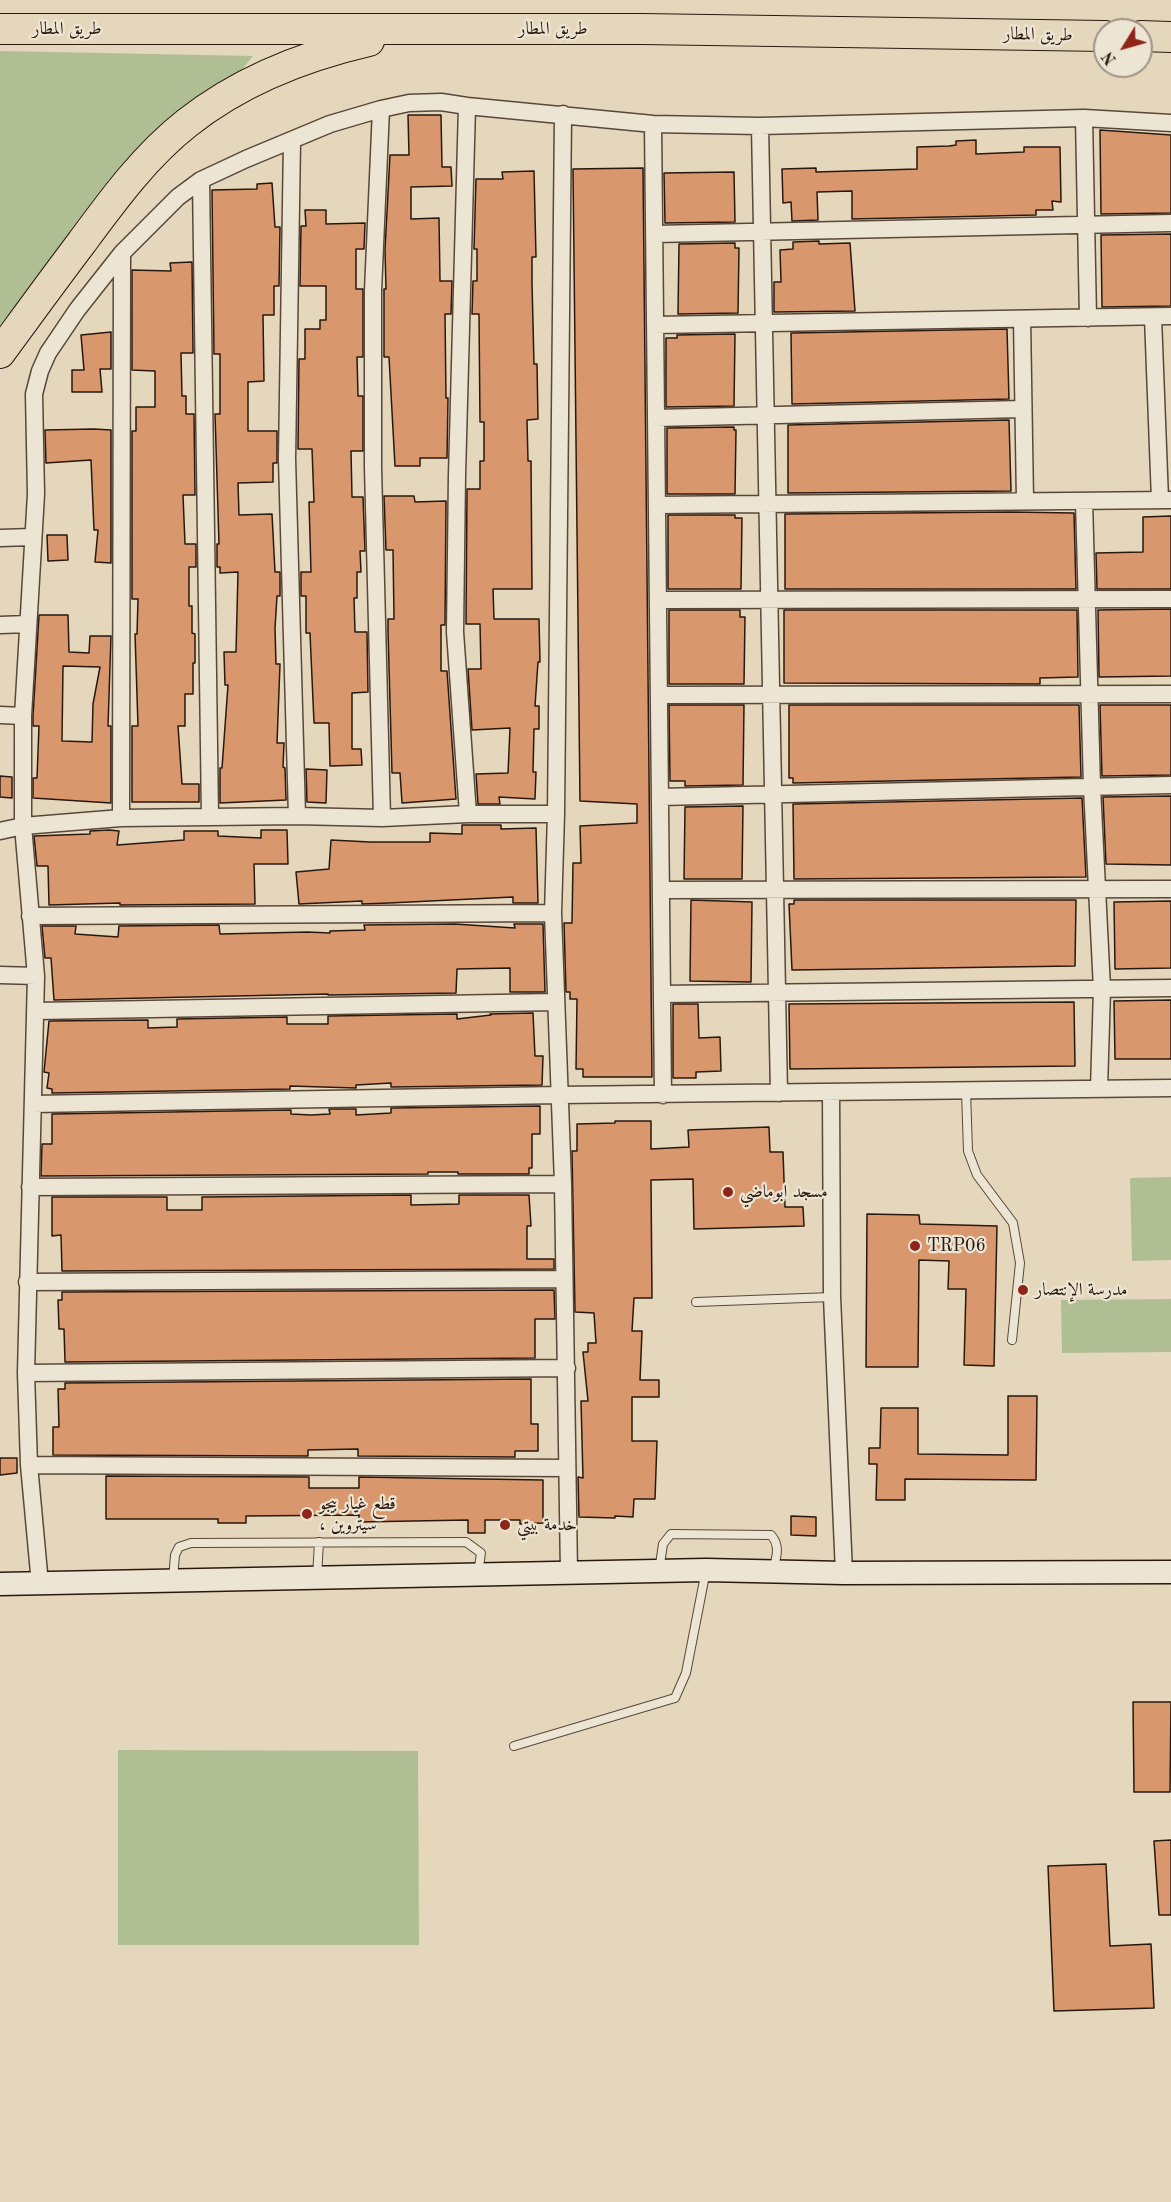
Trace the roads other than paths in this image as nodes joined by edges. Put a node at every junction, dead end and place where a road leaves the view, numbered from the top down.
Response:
1 (0, 29) edge
2 (417, 29) junction
3 (1093, 36) edge
4 (1153, 37) edge
5 (1171, 38) edge
6 (467, 106) junction
7 (381, 109) junction
8 (563, 114) junction
9 (1084, 118) junction
10 (1171, 123) edge
11 (653, 124) junction
12 (760, 126) junction
13 (292, 141) junction
14 (201, 180) junction
15 (1171, 223) edge
16 (1087, 225) junction
17 (762, 231) junction
18 (655, 234) junction
19 (122, 253) junction
20 (1154, 316) junction
21 (1171, 316) edge
22 (1089, 318) junction
23 (1022, 319) junction
24 (764, 323) junction
25 (656, 325) junction
26 (0, 352) edge
27 (1164, 406) edge
28 (1022, 409) junction
29 (766, 415) junction
30 (656, 418) junction
31 (1166, 500) edge
32 (1024, 501) junction
33 (1084, 501) junction
34 (767, 504) junction
35 (657, 505) junction
36 (32, 537) junction
37 (0, 538) edge
38 (1171, 599) edge
39 (658, 600) junction
40 (769, 600) junction
41 (1086, 600) junction
42 (0, 624) edge
43 (27, 624) junction
44 (1090, 694) junction
45 (1171, 694) edge
46 (659, 695) junction
47 (771, 695) junction
48 (0, 715) edge
49 (23, 716) junction
50 (1171, 785) edge
51 (1092, 787) junction
52 (773, 795) junction
53 (660, 797) junction
54 (468, 814) junction
55 (556, 814) junction
56 (297, 816) junction
57 (210, 817) junction
58 (121, 818) junction
59 (382, 818) junction
60 (23, 826) junction
61 (0, 831) edge
62 (1098, 889) junction
63 (1171, 889) edge
64 (661, 890) junction
65 (775, 890) junction
66 (553, 914) junction
67 (30, 916) junction
68 (0, 975) edge
69 (36, 976) junction
70 (1171, 988) edge
71 (1102, 989) junction
72 (777, 993) junction
73 (662, 994) junction
74 (556, 1002) junction
75 (36, 1011) junction
76 (1171, 1088) edge
77 (1099, 1089) junction
78 (966, 1091) junction
79 (831, 1092) junction
80 (779, 1094) junction
81 (559, 1095) junction
82 (663, 1095) junction
83 (33, 1104) junction
84 (563, 1184) junction
85 (30, 1187) junction
86 (564, 1279) junction
87 (27, 1282) junction
88 (832, 1297) junction
89 (696, 1302) dead end
90 (1012, 1340) dead end
91 (567, 1368) junction
92 (26, 1373) junction
93 (29, 1464) junction
94 (567, 1468) junction
95 (319, 1542) junction
96 (706, 1570) junction
97 (659, 1571) junction
98 (773, 1571) junction
99 (1171, 1572) edge
100 (569, 1573) junction
101 (844, 1573) junction
102 (478, 1575) junction
103 (317, 1578) junction
104 (173, 1581) junction
105 (0, 1584) edge
106 (40, 1584) junction
107 (514, 1746) dead end

1 - 2 highway, طريق المطار
2 - 3 highway, طريق المطار
2 - 26 highway
4 - 5 highway
6 - 7 street
6 - 8 street
6 - 54 street
7 - 13 street
7 - 59 street
8 - 11 street
8 - 55 street
9 - 10 street
9 - 12 street
9 - 16 street
11 - 12 street
11 - 18 street
12 - 17 street
13 - 14 street
13 - 56 street
14 - 19 street
14 - 57 street
15 - 16 street
16 - 17 street
16 - 22 street
17 - 18 street
17 - 24 street
18 - 25 street
19 - 36 street
19 - 58 street
20 - 21 street
20 - 22 street
20 - 27 street
22 - 23 street
23 - 24 street
23 - 28 street
24 - 25 street
24 - 29 street
25 - 30 street
27 - 31 street
28 - 29 street
28 - 32 street
29 - 30 street
29 - 34 street
30 - 35 street
31 - 33 street
32 - 33 street
32 - 34 street
33 - 41 street
34 - 35 street
34 - 40 street
35 - 39 street
36 - 37 street
36 - 43 street
38 - 41 street
39 - 40 street
39 - 46 street
40 - 41 street
40 - 47 street
41 - 44 street
42 - 43 street
43 - 49 street
44 - 45 street
44 - 47 street
44 - 51 street
46 - 47 street
46 - 53 street
47 - 52 street
48 - 49 street
49 - 60 street
50 - 51 street
51 - 52 street
51 - 62 street
52 - 53 street
52 - 65 street
53 - 64 street
54 - 55 street
54 - 59 street
55 - 66 street
56 - 57 street
56 - 59 street
57 - 58 street
58 - 60 street
60 - 61 street
60 - 67 street
62 - 63 street
62 - 65 street
62 - 71 street
64 - 65 street
64 - 73 street
65 - 72 street
66 - 67 street
66 - 74 street
67 - 69 street
68 - 69 street
69 - 75 street
70 - 71 street
71 - 72 street
71 - 77 street
72 - 73 street
72 - 80 street
73 - 82 street
74 - 75 street
74 - 81 street
75 - 83 street
76 - 77 street
77 - 78 street
78 - 79 street
78 - 90 lane
79 - 80 street
79 - 88 street
80 - 82 street
81 - 82 street
81 - 83 street
81 - 84 street
83 - 85 street
84 - 85 street
84 - 86 street
85 - 87 street
86 - 87 street
86 - 91 street
87 - 92 street
88 - 89 lane
88 - 101 street
91 - 92 street
91 - 94 street
92 - 93 street
93 - 94 street
93 - 106 street
94 - 100 street
95 - 102 lane
95 - 103 lane
95 - 104 lane
96 - 97 street
96 - 98 street
96 - 107 lane
97 - 98 lane
97 - 100 street
98 - 101 street
99 - 101 street
100 - 102 street
102 - 103 street
103 - 104 street
104 - 106 street
105 - 106 street

